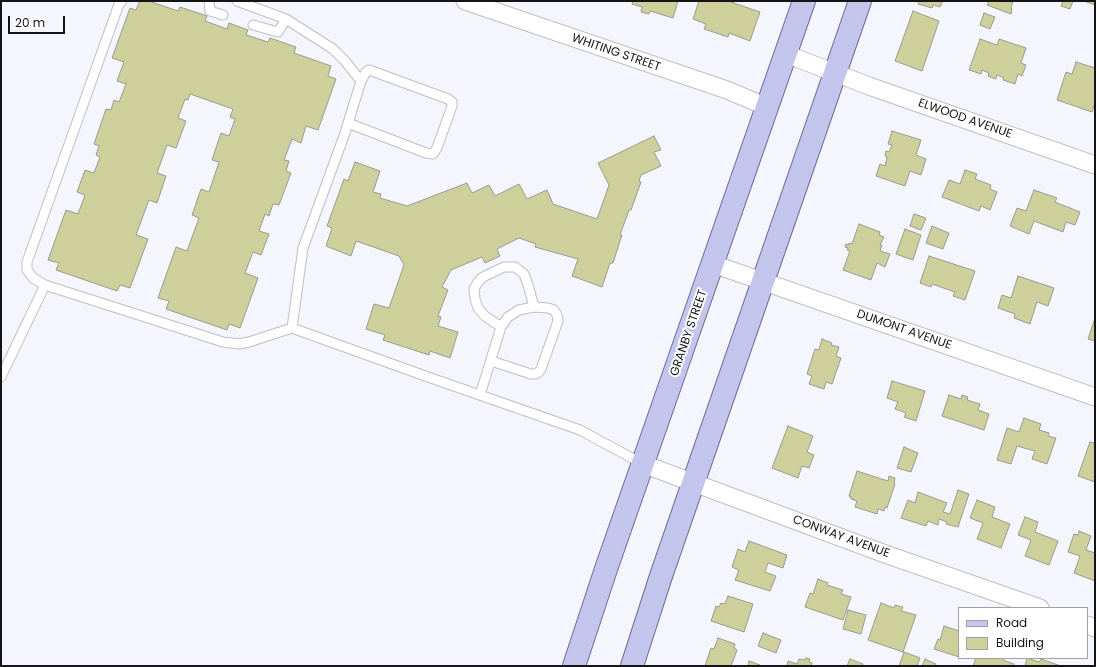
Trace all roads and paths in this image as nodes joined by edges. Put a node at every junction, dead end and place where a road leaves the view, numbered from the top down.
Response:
1 (122, 1) edge
2 (209, 1) edge
3 (237, 1) edge
4 (465, 1) edge
5 (804, 1) edge
6 (860, 1) edge
7 (223, 15) dead end
8 (286, 19) junction
9 (253, 25) dead end
10 (786, 54) junction
11 (835, 73) junction
12 (361, 81) junction
13 (767, 107) junction
14 (348, 123) junction
15 (1095, 165) edge
16 (713, 264) junction
17 (763, 282) junction
18 (45, 284) junction
19 (534, 307) junction
20 (501, 327) junction
21 (292, 328) junction
22 (491, 361) junction
23 (1, 378) edge
24 (480, 395) junction
25 (1095, 396) edge
26 (643, 464) junction
27 (693, 482) junction
28 (1037, 607) edge
29 (574, 666) edge
30 (632, 666) edge

1 - 18 lane
2 - 7 lane
3 - 8 lane
4 - 13 street, WHITING STREET
5 - 10 main road, GRANBY STREET
6 - 11 main road
8 - 9 lane
8 - 12 lane
10 - 11 street
10 - 13 main road, GRANBY STREET
11 - 15 street, ELWOOD AVENUE
11 - 17 main road
12 - 14 lane
12 - 14 lane
13 - 16 main road, GRANBY STREET
14 - 21 lane
16 - 17 street, DUMONT AVENUE
16 - 26 main road, GRANBY STREET
17 - 25 street, DUMONT AVENUE
17 - 27 main road
18 - 21 lane
18 - 23 lane
19 - 20 lane
19 - 20 lane
19 - 22 lane
20 - 22 lane
21 - 24 lane
22 - 24 lane
24 - 26 lane
26 - 27 street, CONWAY AVENUE
26 - 29 main road, GRANBY STREET
27 - 28 street, CONWAY AVENUE
27 - 30 main road

